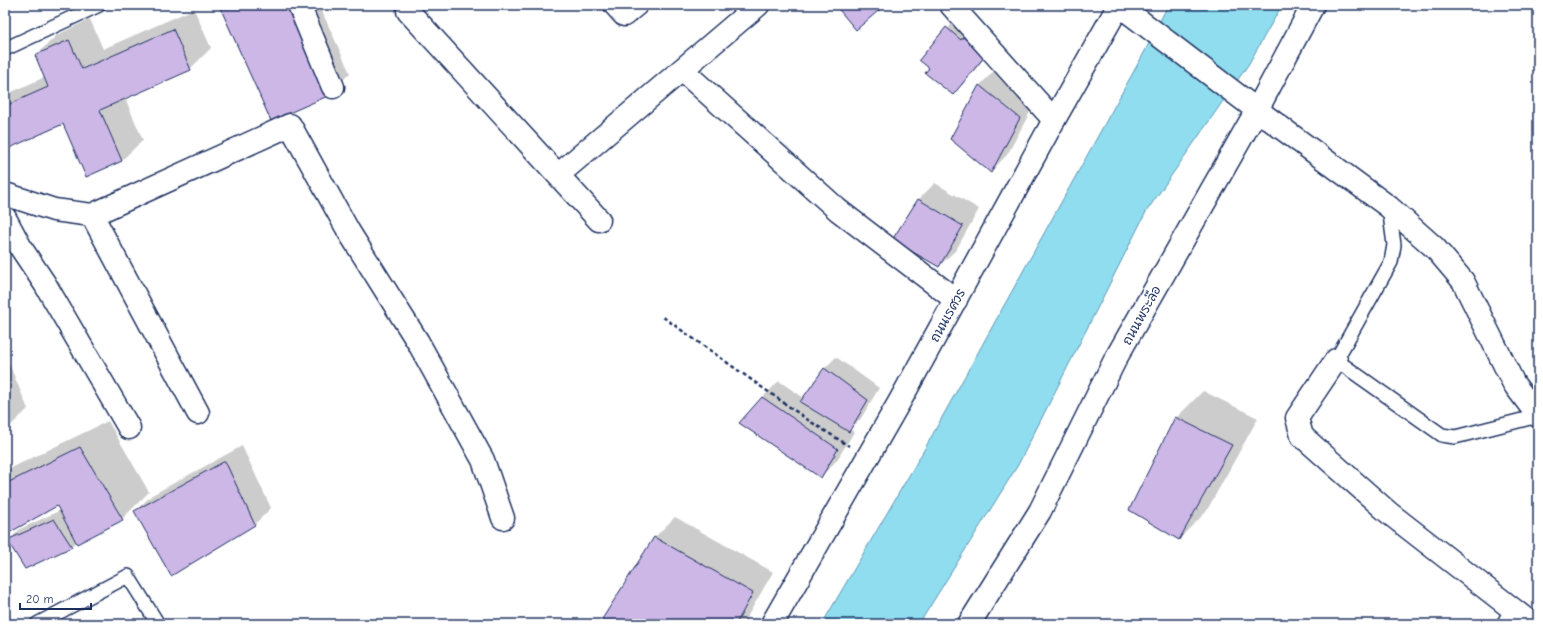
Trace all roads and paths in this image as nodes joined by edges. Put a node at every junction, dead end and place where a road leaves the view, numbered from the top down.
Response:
1 (99, 5) edge
2 (299, 5) edge
3 (615, 5) edge
4 (636, 5) edge
5 (758, 5) edge
6 (951, 5) edge
7 (1119, 5) edge
8 (1313, 5) edge
9 (408, 11) dead end
10 (5, 49) edge
11 (682, 70) junction
12 (333, 87) dead end
13 (1256, 110) junction
14 (1054, 120) junction
15 (558, 175) junction
16 (5, 194) edge
17 (1389, 208) junction
18 (92, 215) junction
19 (5, 218) edge
20 (599, 220) dead end
21 (956, 300) junction
22 (663, 317) dead end
23 (1336, 360) junction
24 (198, 413) dead end
25 (1538, 416) edge
26 (129, 428) dead end
27 (868, 458) junction
28 (503, 518) dead end
29 (1508, 616) edge
30 (37, 624) edge
31 (158, 624) edge
32 (772, 624) edge
33 (968, 624) edge
34 (1532, 624) edge

1 - 10 lane
2 - 12 street
3 - 4 street
5 - 11 street
6 - 14 street
7 - 13 street
7 - 14 street, ถนนเรศวร
8 - 13 street, ถนนพระลือ
9 - 15 street
11 - 15 street
11 - 21 street
13 - 17 street
13 - 33 street, ถนนพระลือ
14 - 21 street, ถนนเรศวร
15 - 20 street
16 - 18 street
17 - 23 lane
17 - 25 street
18 - 24 street
18 - 28 street
19 - 26 street
21 - 27 street, ถนนเรศวร
22 - 27 path
23 - 25 lane
23 - 29 street
27 - 32 street, ถนนเรศวร
29 - 34 street
30 - 31 lane

